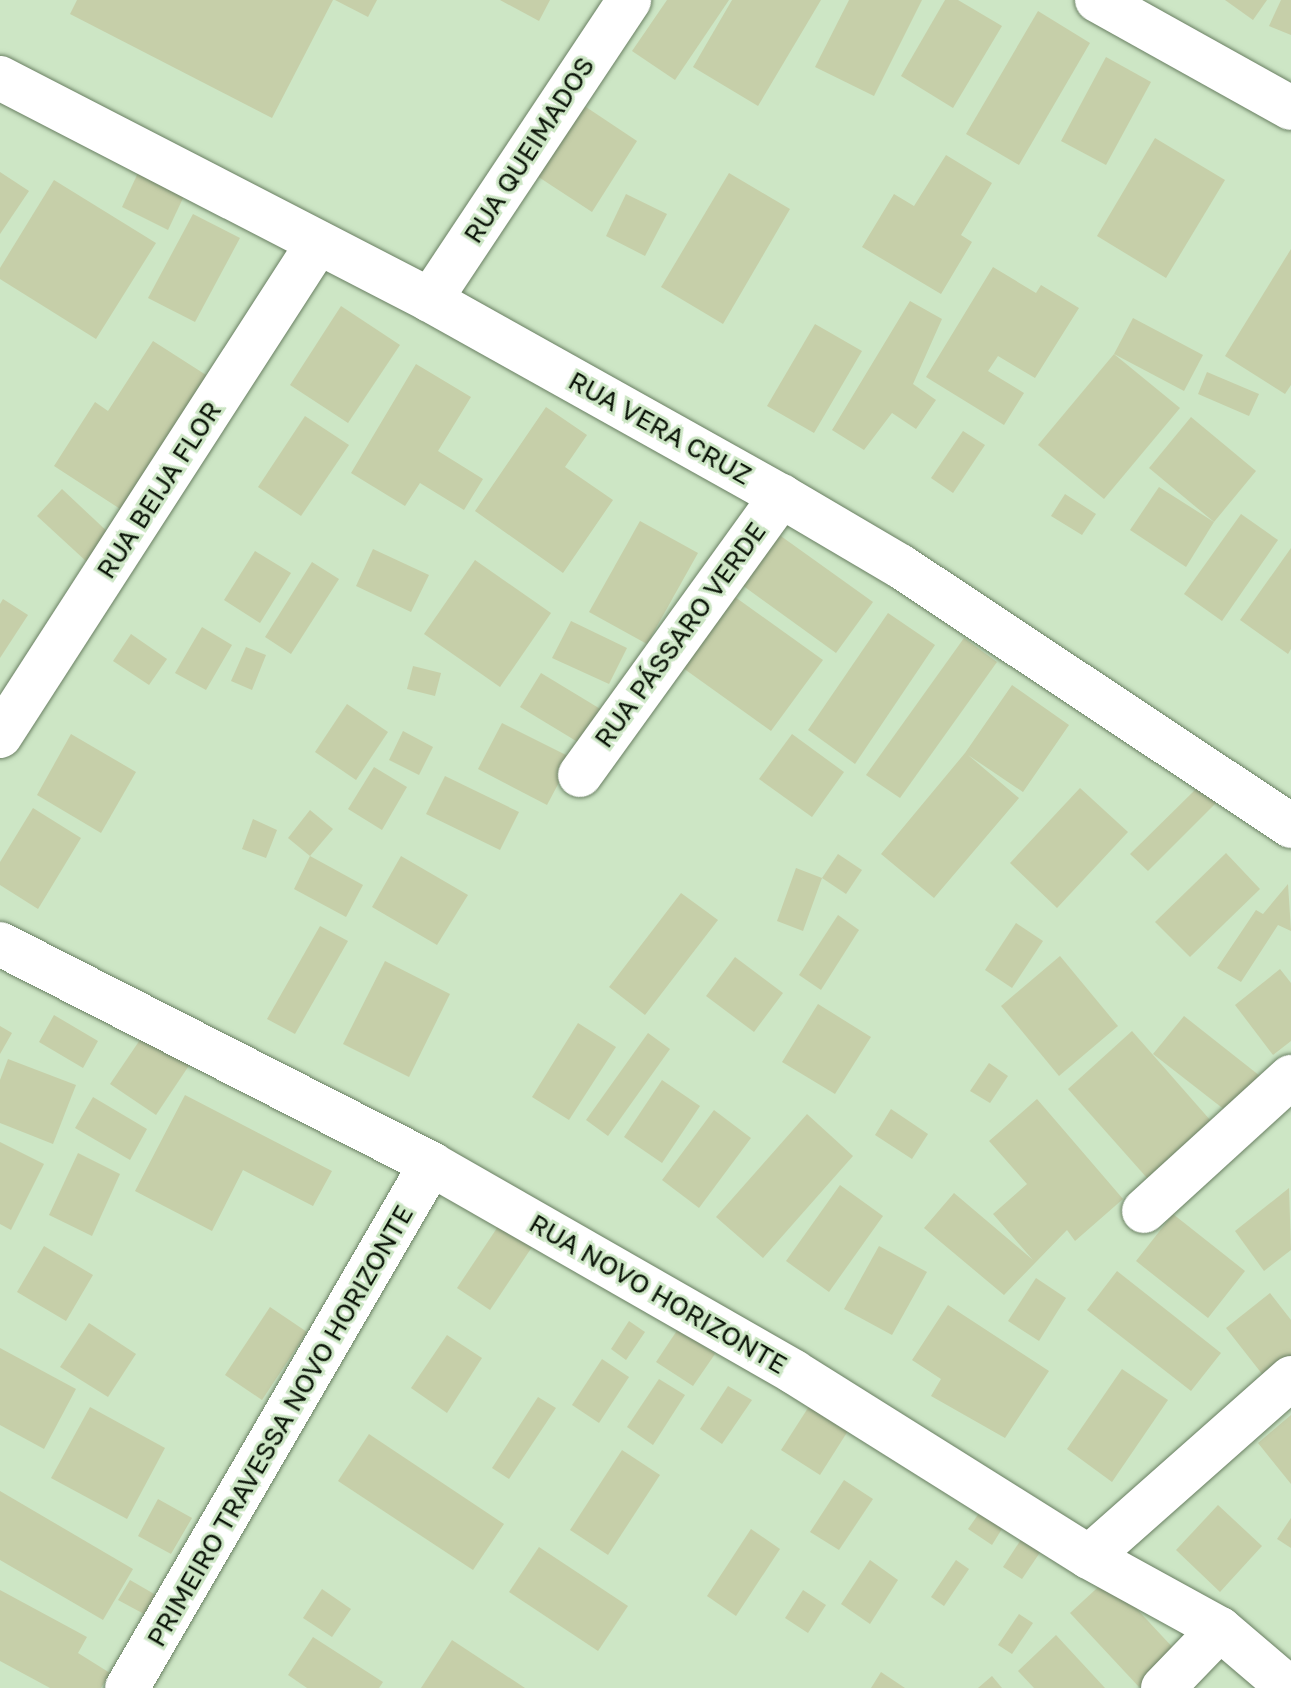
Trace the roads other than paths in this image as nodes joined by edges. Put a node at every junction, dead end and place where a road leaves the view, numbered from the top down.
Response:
1 (629, 0) edge
2 (1097, 0) edge
3 (0, 78) edge
4 (1291, 108) edge
5 (318, 243) junction
6 (430, 300) junction
7 (781, 496) junction
8 (0, 736) edge
9 (580, 775) dead end
10 (1291, 826) edge
11 (0, 944) edge
12 (1291, 1077) edge
13 (431, 1164) junction
14 (1144, 1211) dead end
15 (1291, 1378) edge
16 (1089, 1557) junction
17 (1220, 1629) junction
18 (127, 1688) edge
19 (1163, 1688) edge
20 (1289, 1688) edge

1 - 6 street, RUA QUEIMADOS
2 - 4 street
3 - 5 street, RUA VERA CRUZ
5 - 6 street, RUA VERA CRUZ
5 - 8 street, RUA BEIJA FLOR
6 - 7 street, RUA VERA CRUZ
7 - 9 street, RUA PÁSSARO VERDE
7 - 10 street, RUA VERA CRUZ
11 - 13 street, RUA NOVO HORIZONTE
12 - 14 street
13 - 16 street, RUA NOVO HORIZONTE
13 - 18 street, PRIMEIRO TRAVESSA NOVO HORIZONTE
15 - 16 street
16 - 17 street, RUA NOVO HORIZONTE
17 - 19 street
17 - 20 street, RUA NOVO HORIZONTE

